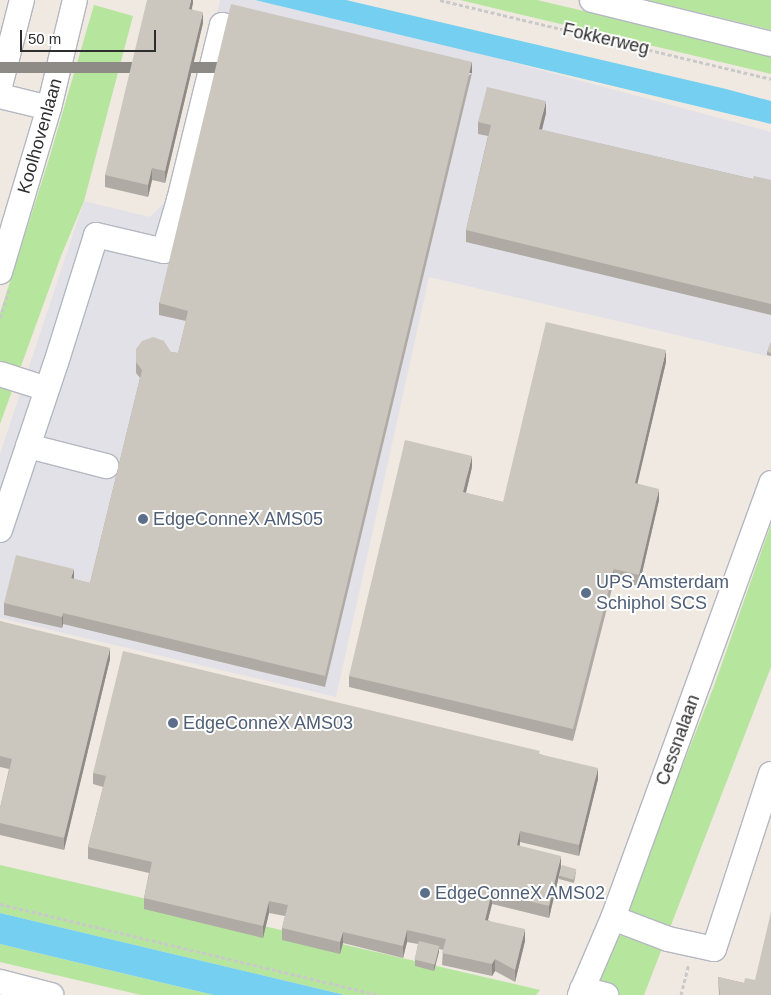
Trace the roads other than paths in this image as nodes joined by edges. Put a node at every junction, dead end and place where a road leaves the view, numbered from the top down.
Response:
1 (22, 0) edge
2 (75, 0) edge
3 (592, 0) edge
4 (771, 44) edge
5 (258, 54) edge
6 (0, 86) edge
7 (0, 96) edge
8 (49, 108) junction
9 (225, 190) edge
10 (179, 200) junction
11 (0, 272) edge
12 (0, 374) edge
13 (47, 389) junction
14 (28, 446) junction
15 (106, 466) dead end
16 (771, 483) edge
17 (0, 530) edge
18 (771, 774) edge
19 (613, 918) junction
20 (0, 982) edge
21 (581, 992) edge
22 (51, 995) edge
23 (606, 995) edge

1 - 6 street
2 - 8 street, Koolhovenlaan
3 - 4 street, Fokkerweg
5 - 10 street
7 - 8 street
8 - 11 street, Koolhovenlaan
9 - 10 street
10 - 13 street
12 - 13 street
13 - 14 street
14 - 15 street
14 - 17 street
16 - 19 street, Cessnalaan
18 - 19 street
19 - 21 street, Cessnalaan
20 - 22 street
21 - 23 street

